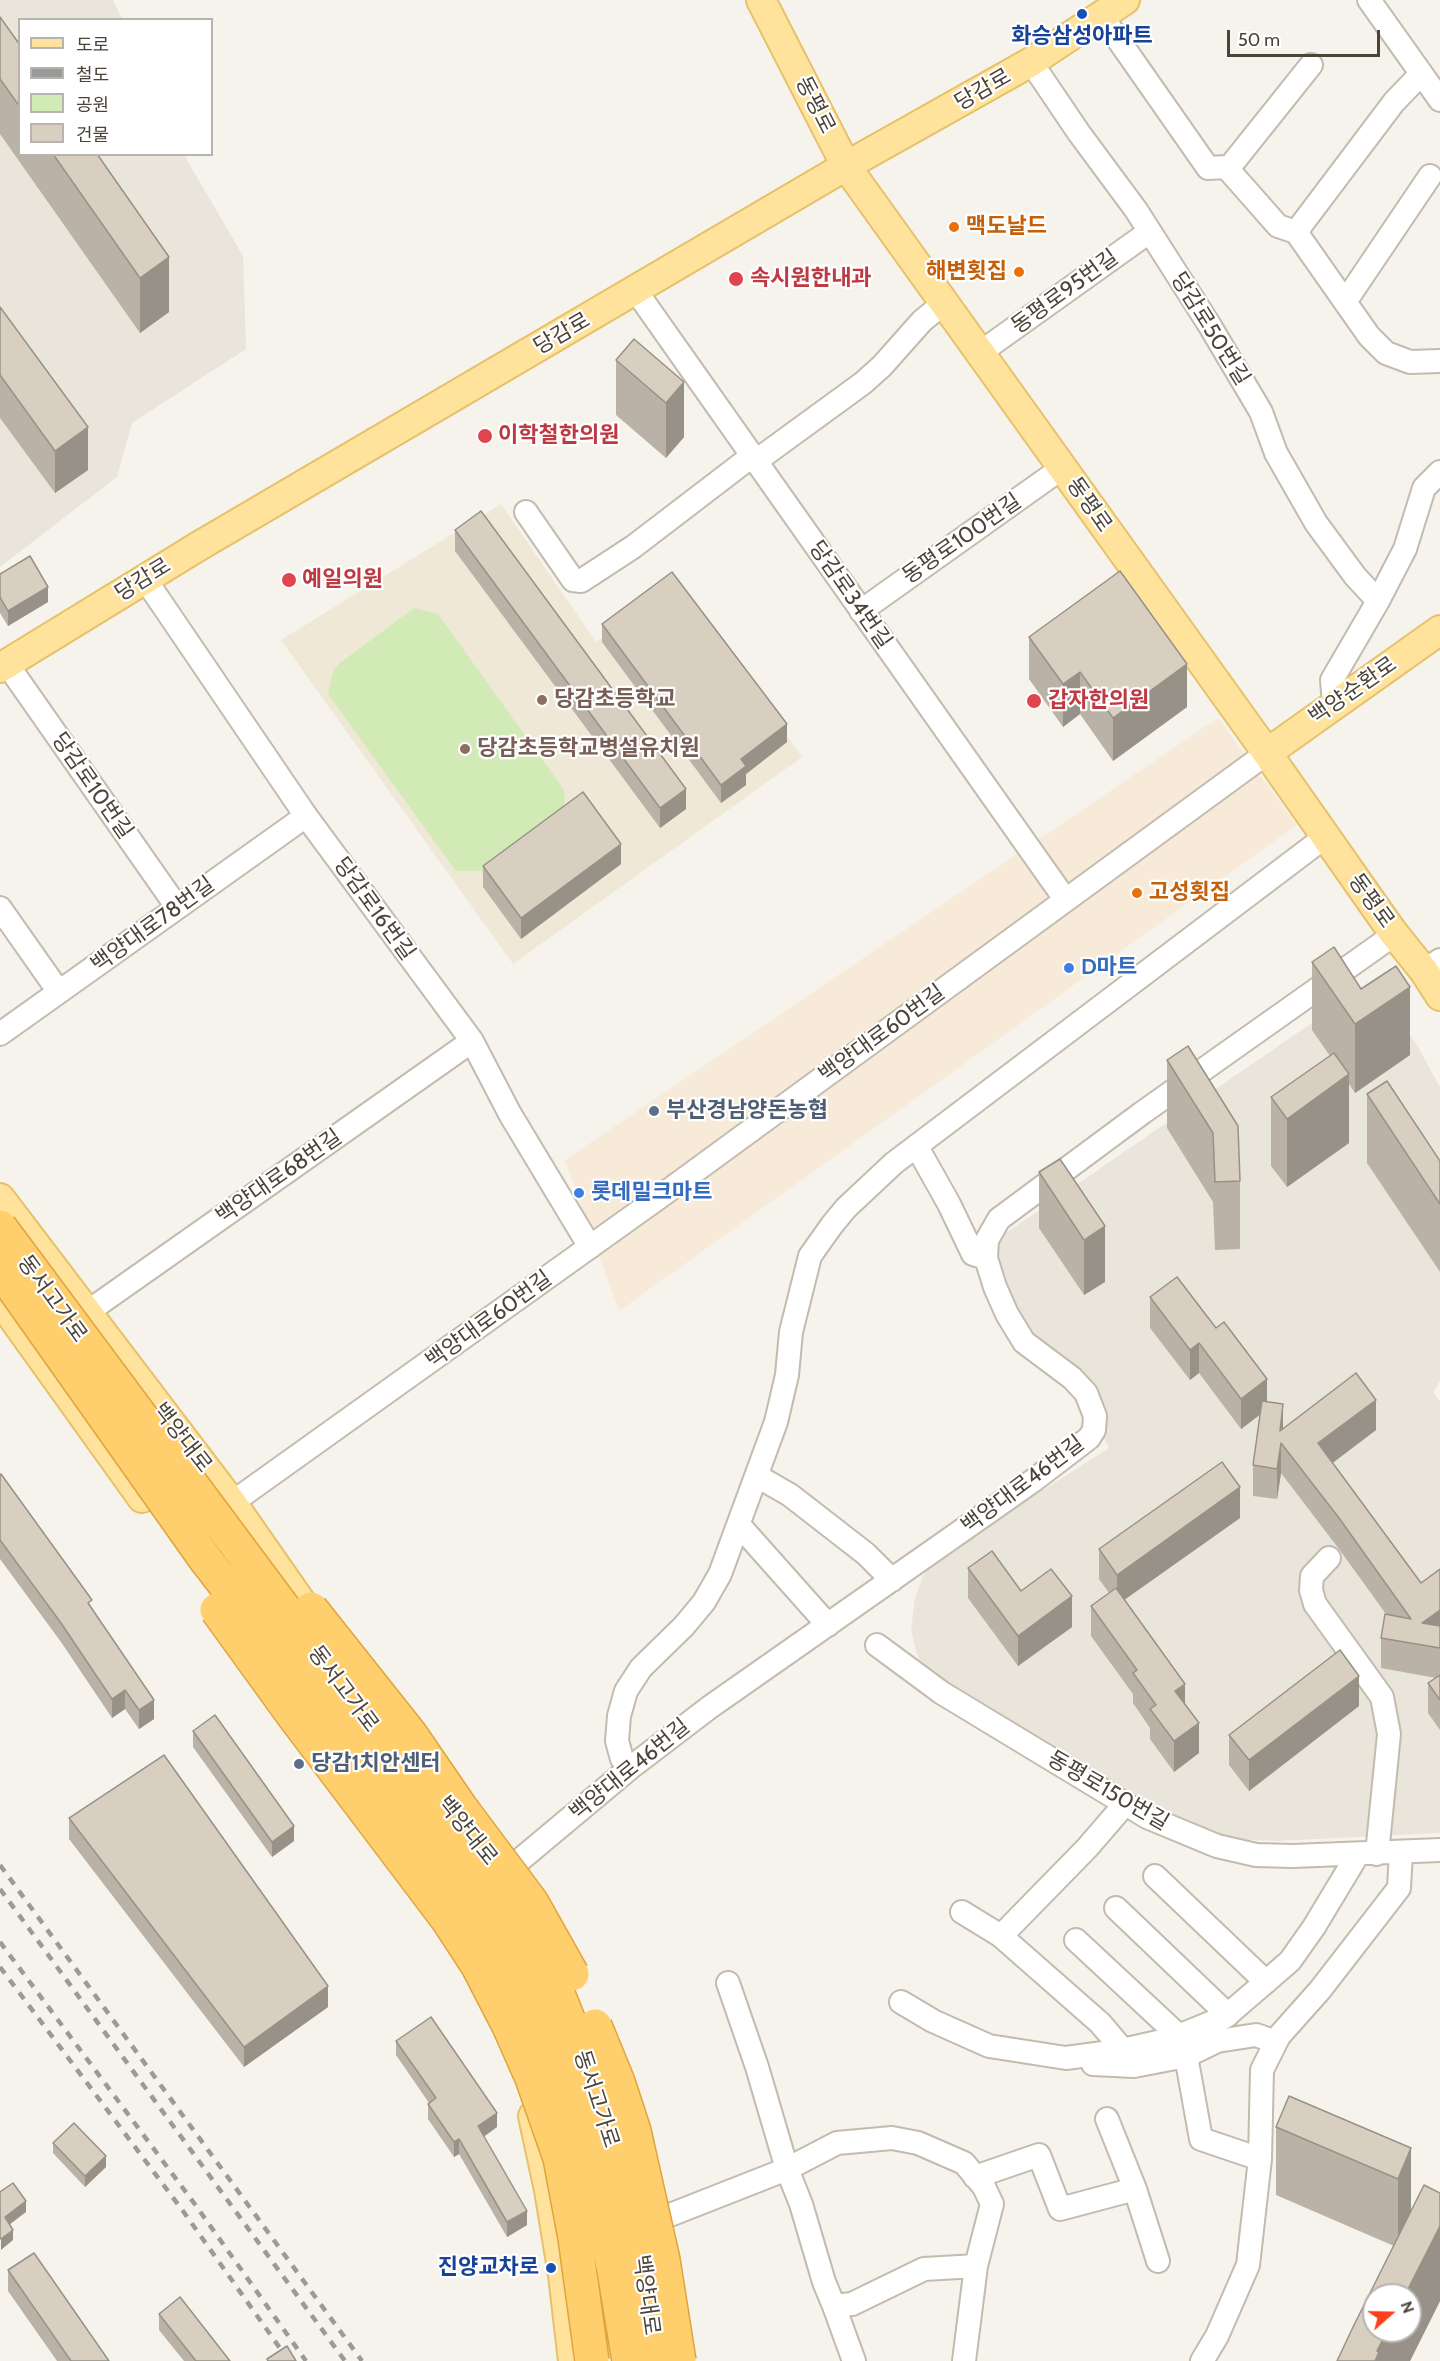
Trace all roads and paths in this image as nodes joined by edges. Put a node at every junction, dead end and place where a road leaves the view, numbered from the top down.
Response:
1 (761, 0) edge
2 (1125, 0) edge
3 (1369, 0) edge
4 (1101, 15) junction
5 (1031, 62) junction
6 (1311, 65) dead end
7 (1421, 74) junction
8 (1440, 100) edge
9 (846, 166) junction
10 (1228, 169) junction
11 (1430, 176) dead end
12 (1149, 232) junction
13 (1296, 232) junction
14 (636, 291) junction
15 (945, 302) junction
16 (1345, 302) junction
17 (981, 352) junction
18 (1440, 362) edge
19 (754, 459) junction
20 (1062, 468) junction
21 (1440, 472) edge
22 (526, 512) dead end
23 (145, 579) junction
24 (1378, 602) junction
25 (861, 611) junction
26 (1440, 630) edge
27 (4, 666) edge
28 (1334, 704) junction
29 (1267, 753) junction
30 (306, 816) junction
31 (1325, 837) junction
32 (1065, 899) junction
33 (177, 907) junction
34 (0, 908) edge
35 (1395, 934) junction
36 (1432, 966) edge
37 (59, 992) junction
38 (1440, 996) edge
39 (0, 1034) edge
40 (472, 1041) junction
41 (917, 1147) junction
42 (0, 1198) edge
43 (0, 1227) edge
44 (590, 1247) junction
45 (986, 1258) junction
46 (0, 1269) edge
47 (0, 1300) edge
48 (55, 1304) junction
49 (86, 1313) junction
50 (757, 1476) junction
51 (232, 1503) junction
52 (152, 1512) junction
53 (739, 1525) junction
54 (188, 1535) junction
55 (1329, 1558) dead end
56 (892, 1580) junction
57 (286, 1582) junction
58 (236, 1616) junction
59 (828, 1625) junction
60 (876, 1645) dead end
61 (630, 1768) junction
62 (357, 1774) junction
63 (1125, 1804) junction
64 (1440, 1850) edge
65 (1401, 1852) junction
66 (1368, 1854) junction
67 (502, 1875) junction
68 (1155, 1876) dead end
69 (1116, 1908) dead end
70 (962, 1912) dead end
71 (1001, 1936) junction
72 (1076, 1940) dead end
73 (1266, 1982) junction
74 (728, 1983) dead end
75 (901, 2002) dead end
76 (1228, 2015) junction
77 (1276, 2042) junction
78 (1182, 2046) junction
79 (1123, 2050) junction
80 (1052, 2056) junction
81 (1107, 2119) dead end
82 (1260, 2159) junction
83 (787, 2169) junction
84 (975, 2177) junction
85 (1135, 2189) junction
86 (637, 2228) junction
87 (1158, 2261) dead end
88 (976, 2266) junction
89 (834, 2306) junction
90 (573, 2361) edge
91 (592, 2361) edge
92 (614, 2361) edge
93 (629, 2361) edge
94 (654, 2361) edge
95 (680, 2361) edge
96 (854, 2361) edge
97 (964, 2361) edge
98 (1202, 2361) edge

1 - 9 main road, 동평로
2 - 4 main road, 당감로
3 - 7 street
4 - 5 main road, 당감로
4 - 10 street
5 - 9 main road, 당감로
5 - 12 street, 당감로50번길
6 - 10 street
7 - 8 street
7 - 13 street
9 - 14 main road, 당감로
9 - 15 main road, 동평로
10 - 13 street
11 - 16 street
12 - 17 street, 동평로95번길
12 - 24 street, 당감로50번길
13 - 16 street
14 - 19 street, 당감로34번길
14 - 23 main road, 당감로
15 - 17 main road, 동평로
15 - 19 street
16 - 18 street
17 - 20 main road, 동평로
19 - 22 street
19 - 25 street, 당감로34번길
20 - 25 street, 동평로100번길
20 - 29 main road, 동평로
21 - 24 street
23 - 27 main road, 당감로
23 - 30 street, 당감로16번길
24 - 28 street
25 - 32 street, 당감로34번길
26 - 28 main road, 백양순환로
27 - 33 street, 당감로10번길
28 - 29 main road, 백양순환로
29 - 31 main road, 동평로
29 - 32 street, 백양대로60번길
30 - 33 street, 백양대로78번길
30 - 40 street, 당감로16번길
31 - 35 main road, 동평로
31 - 41 street
32 - 44 street, 백양대로60번길
33 - 37 street, 백양대로78번길
34 - 37 street
35 - 36 main road, 동평로
35 - 45 street
36 - 38 main road, 동평로
37 - 39 street, 백양대로78번길
40 - 44 street, 당감로16번길
40 - 49 street, 백양대로68번길
41 - 45 street
41 - 50 street
42 - 49 main road, 백양대로
43 - 48 highway, 동서고가로, bridge
44 - 51 street, 백양대로60번길
45 - 56 street, 백양대로46번길
46 - 54 highway, 동서고가로, bridge
47 - 52 main road, 백양대로
48 - 94 highway, 동서고가로, bridge
48 - 95 highway, bridge
49 - 51 main road, 백양대로
50 - 53 street
50 - 56 street
51 - 52 street, 백양대로60번길
51 - 57 main road, 백양대로
52 - 58 main road, 백양대로
53 - 59 street
53 - 61 street
54 - 91 highway, bridge
54 - 93 highway, 동서고가로, bridge
55 - 66 street
56 - 59 street, 백양대로46번길
57 - 58 main road
57 - 67 main road, 백양대로
58 - 62 main road, 백양대로
59 - 61 street, 백양대로46번길
60 - 63 street, 동평로150번길
61 - 67 street, 백양대로46번길
62 - 90 main road, 백양대로
62 - 92 main road, 백양대로
63 - 66 street, 동평로150번길
63 - 71 street
64 - 65 street, 동평로150번길
65 - 66 street, 동평로150번길
65 - 77 street
66 - 73 street
67 - 86 main road, 백양대로
68 - 73 street
69 - 76 street
70 - 71 street
71 - 79 street
72 - 78 street
73 - 76 street
74 - 83 street
75 - 80 street
76 - 78 street
77 - 78 street
77 - 82 street
78 - 79 street
78 - 80 street
78 - 82 street
79 - 80 street
81 - 85 street
82 - 98 street
83 - 84 street
83 - 86 street
83 - 89 street
84 - 85 street
84 - 88 street
85 - 87 street
86 - 94 main road, 백양대로
88 - 89 street
88 - 97 street
89 - 96 street

